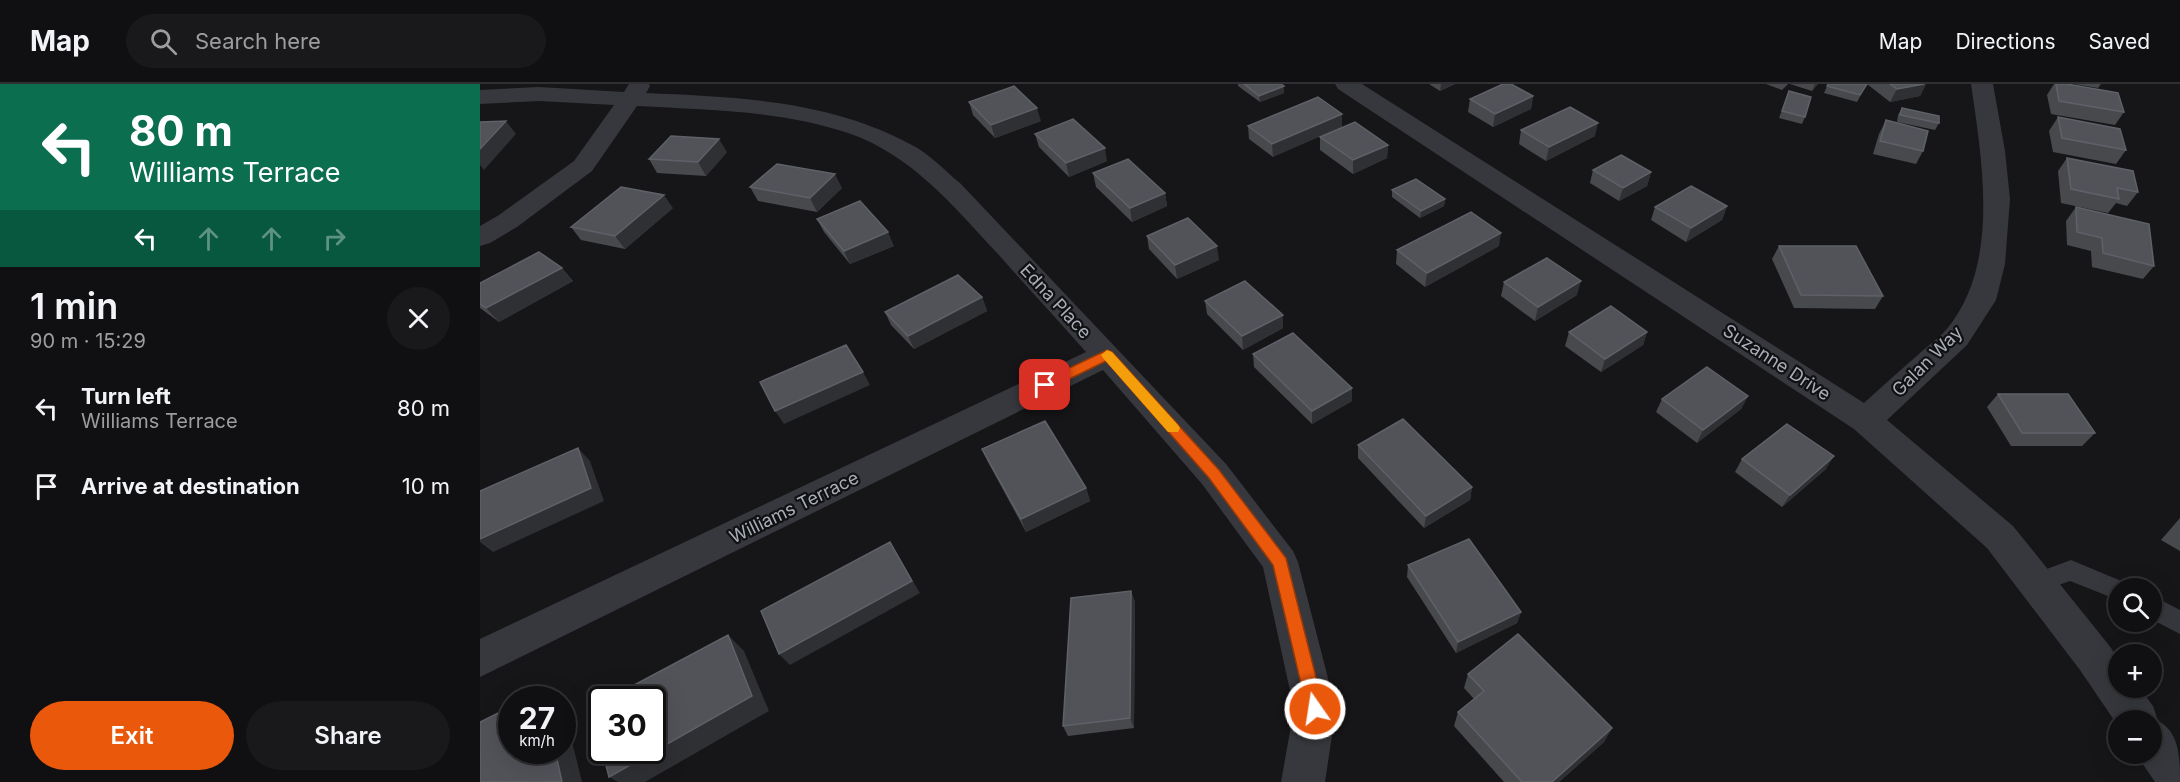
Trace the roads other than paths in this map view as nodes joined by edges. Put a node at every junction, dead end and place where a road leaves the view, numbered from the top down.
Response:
1 (1346, 84) edge
2 (1982, 84) edge
3 (635, 92) edge
4 (480, 97) edge
5 (480, 237) edge
6 (1107, 355) junction
7 (1866, 420) junction
8 (2036, 583) junction
9 (2108, 586) edge
10 (2162, 612) edge
11 (2180, 622) edge
12 (480, 659) edge
13 (2131, 710) edge
14 (2162, 755) edge
15 (2180, 781) edge
16 (1303, 782) edge

1 - 7 street, Suzanne Drive
2 - 7 street, Galan Way
3 - 4 street, Edna Place
3 - 5 street
3 - 6 street, Edna Place
6 - 12 street, Williams Terrace
6 - 16 street, Edna Place
7 - 8 street, Suzanne Drive
8 - 9 lane
8 - 13 street, Suzanne Drive
10 - 11 lane
14 - 15 street

